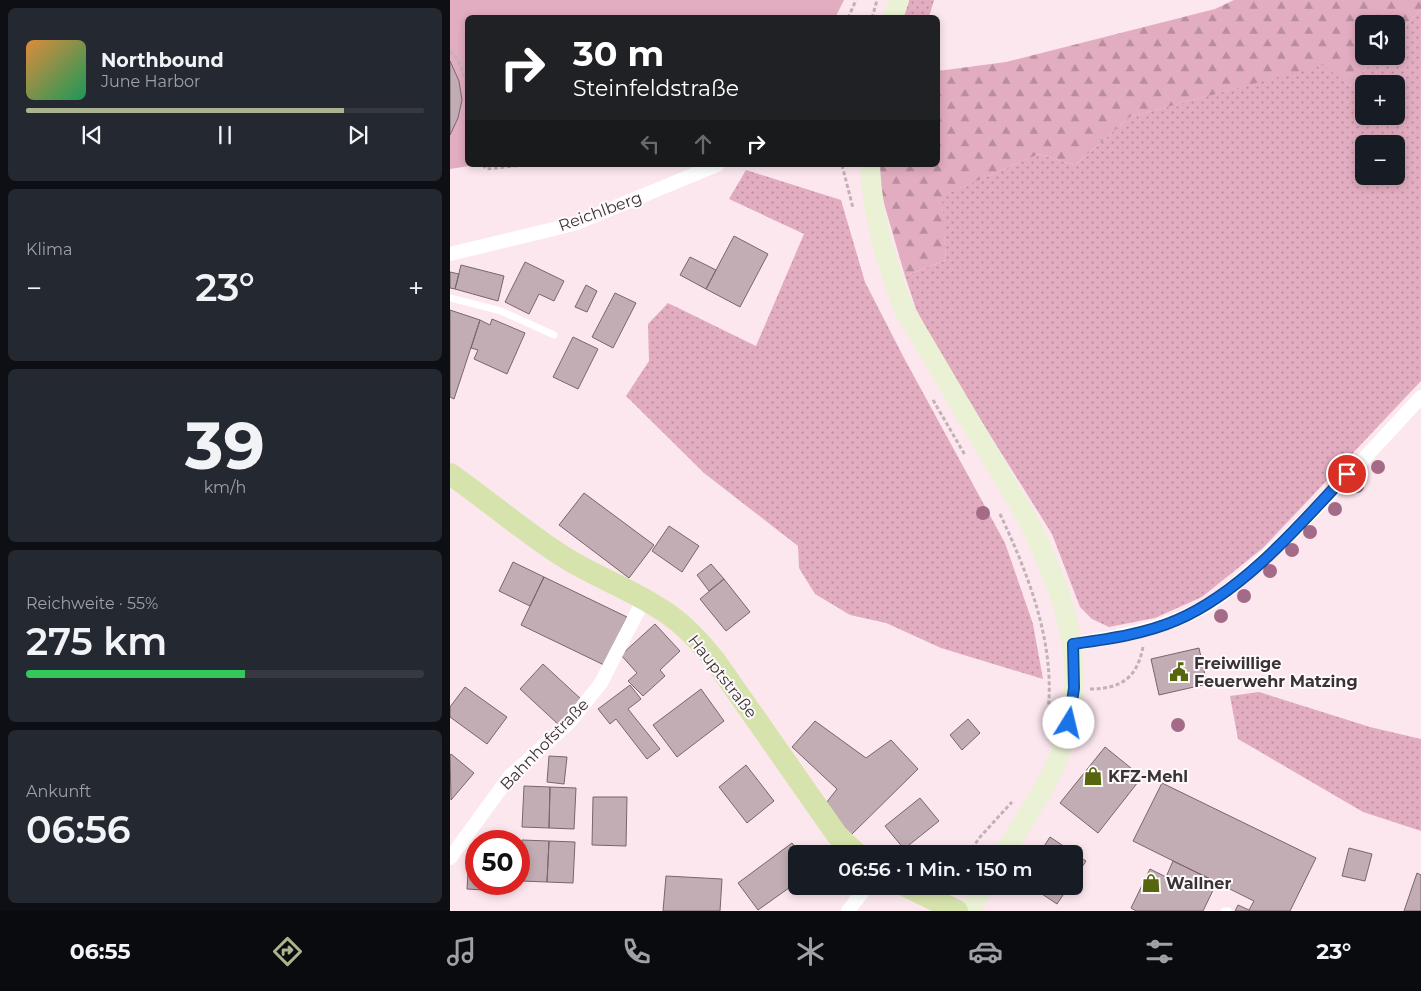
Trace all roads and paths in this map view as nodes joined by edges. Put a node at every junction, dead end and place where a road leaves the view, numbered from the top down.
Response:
1 (856, 0) edge
2 (898, 0) edge
3 (849, 15) edge
4 (894, 15) edge
5 (450, 51) edge
6 (465, 78) edge
7 (485, 167) edge
8 (505, 167) edge
9 (712, 167) edge
10 (843, 167) edge
11 (870, 167) edge
12 (856, 217) dead end
13 (450, 254) edge
14 (450, 298) edge
15 (554, 335) dead end
16 (930, 394) dead end
17 (1421, 397) edge
18 (970, 463) dead end
19 (450, 474) edge
20 (996, 505) dead end
21 (644, 599) junction
22 (1140, 631) junction
23 (1073, 644) junction
24 (1050, 688) junction
25 (1074, 688) junction
26 (1046, 731) dead end
27 (1015, 799) dead end
28 (848, 845) edge
29 (974, 845) edge
30 (1009, 845) edge
31 (450, 858) edge
32 (860, 895) edge
33 (924, 895) edge
34 (979, 895) edge
35 (848, 911) edge
36 (957, 911) edge
37 (970, 911) edge

1 - 3 path
2 - 4 main road
5 - 6 path
7 - 8 path
9 - 13 street, Reichlberg
10 - 12 path
11 - 23 main road
14 - 15 lane
16 - 18 path
17 - 22 street
19 - 21 main road, Hauptstraße
20 - 24 path
21 - 28 main road, Hauptstraße
21 - 31 street, Bahnhofstraße
22 - 23 street
22 - 25 path
23 - 25 main road
24 - 25 path
24 - 26 path
25 - 30 main road
27 - 29 path
32 - 35 street
33 - 36 main road
34 - 37 main road

